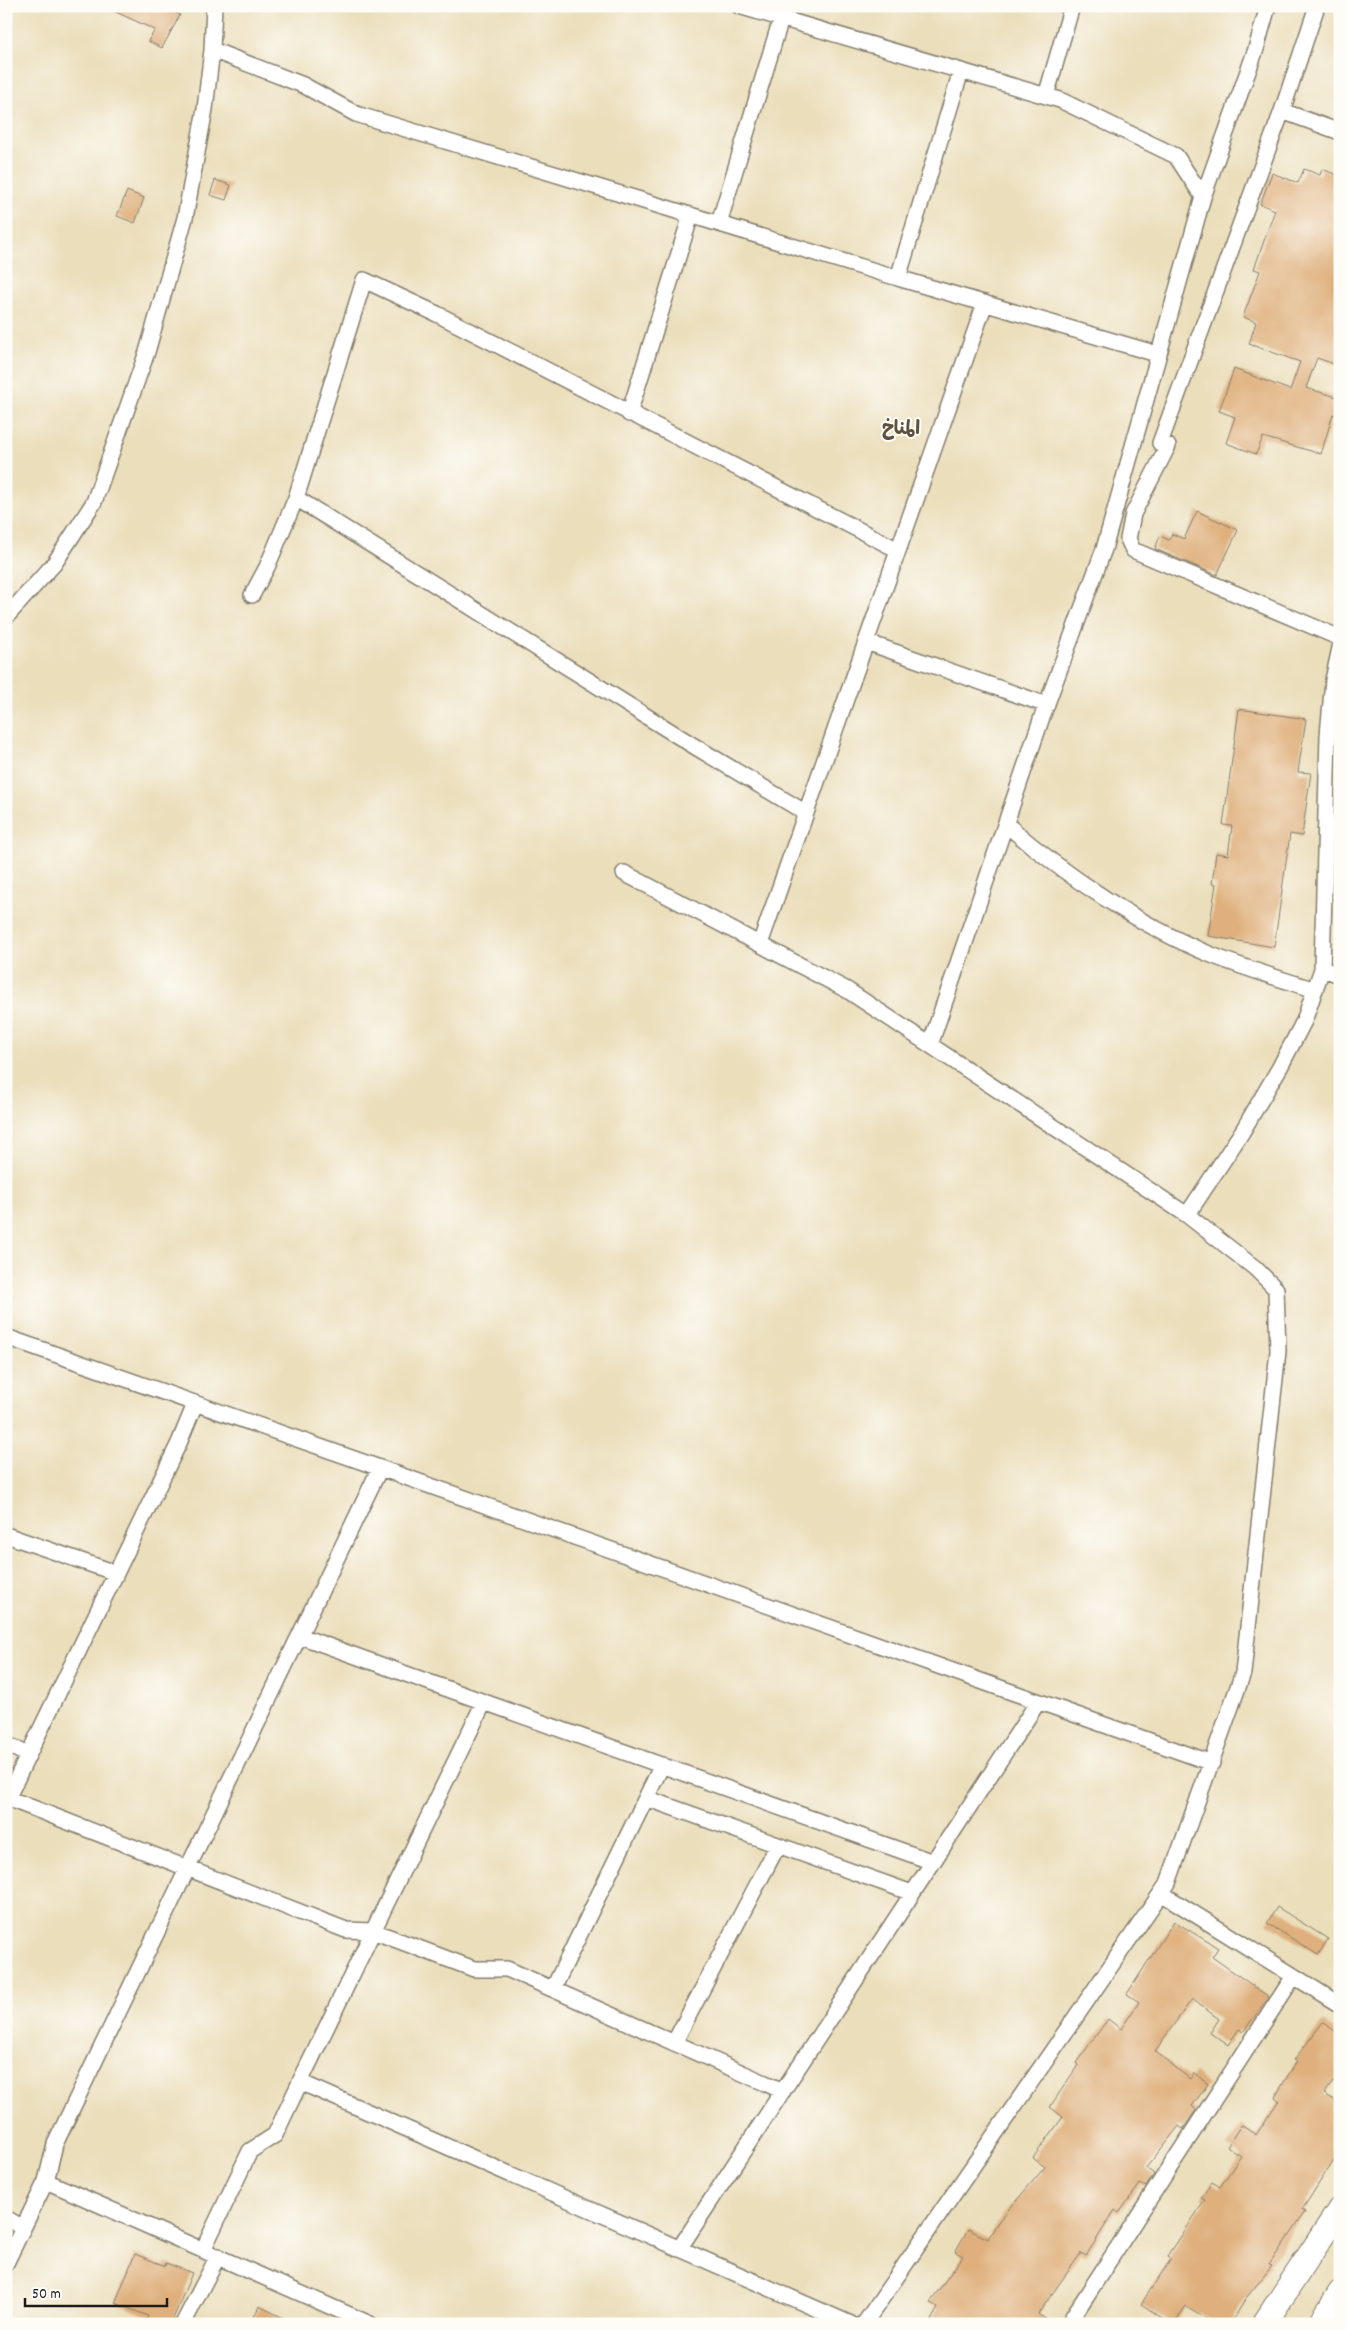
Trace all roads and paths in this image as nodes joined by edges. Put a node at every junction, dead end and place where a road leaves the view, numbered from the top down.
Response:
1 (214, 6) edge
2 (739, 6) edge
3 (1072, 6) edge
4 (1268, 6) edge
5 (1317, 6) edge
6 (781, 19) junction
7 (212, 50) junction
8 (962, 72) junction
9 (1046, 96) junction
10 (1282, 111) junction
11 (1340, 132) edge
12 (1202, 197) junction
13 (691, 215) junction
14 (719, 224) junction
15 (898, 278) junction
16 (985, 303) junction
17 (1157, 354) junction
18 (629, 414) junction
19 (296, 498) junction
20 (898, 550) junction
21 (252, 595) dead end
22 (6, 617) edge
23 (1340, 638) edge
24 (866, 642) junction
25 (1340, 648) edge
26 (1047, 705) junction
27 (1334, 738) edge
28 (806, 812) junction
29 (1006, 824) junction
30 (624, 872) dead end
31 (760, 944) junction
32 (1322, 969) junction
33 (1340, 975) edge
34 (1315, 990) junction
35 (930, 1045) junction
36 (1188, 1215) junction
37 (6, 1337) edge
38 (195, 1404) junction
39 (380, 1468) junction
40 (6, 1535) edge
41 (116, 1574) junction
42 (300, 1636) junction
43 (484, 1702) junction
44 (1038, 1702) junction
45 (6, 1744) edge
46 (28, 1755) junction
47 (1212, 1763) junction
48 (662, 1765) junction
49 (8, 1794) edge
50 (646, 1798) junction
51 (778, 1845) junction
52 (933, 1862) junction
53 (189, 1870) junction
54 (912, 1893) junction
55 (1161, 1893) junction
56 (373, 1931) junction
57 (1294, 1976) junction
58 (553, 1989) junction
59 (1340, 2005) edge
60 (674, 2043) junction
61 (300, 2082) junction
62 (783, 2091) junction
63 (46, 2181) junction
64 (1340, 2209) edge
65 (6, 2218) edge
66 (23, 2228) junction
67 (679, 2249) junction
68 (203, 2250) junction
69 (218, 2256) junction
70 (6, 2263) edge
71 (1340, 2293) edge
72 (183, 2324) edge
73 (370, 2324) edge
74 (851, 2324) edge
75 (864, 2324) edge
76 (1068, 2324) edge
77 (1264, 2324) edge
78 (1320, 2324) edge

1 - 7 street
2 - 6 street
3 - 9 street
4 - 12 street
5 - 10 street
6 - 8 street
6 - 14 street
7 - 13 street
7 - 22 street
8 - 9 street
8 - 15 street
9 - 12 street
10 - 11 street
10 - 23 street
12 - 17 street
13 - 14 street
13 - 18 street
14 - 15 street
15 - 16 street
16 - 17 street
16 - 20 street
17 - 26 street
18 - 19 street
18 - 20 street
19 - 21 street
19 - 28 street
20 - 24 street
24 - 26 street
24 - 28 street
25 - 27 street
26 - 29 street
27 - 32 street
28 - 31 street
29 - 34 street
29 - 35 street
30 - 31 street
31 - 35 street
32 - 33 street
32 - 34 street
34 - 36 street
35 - 36 street
36 - 47 street
37 - 38 street
38 - 39 street
38 - 41 street
39 - 42 street
39 - 44 street
40 - 41 street
41 - 46 street
42 - 43 street
42 - 53 street
43 - 48 street
43 - 56 street
44 - 47 street
44 - 52 street
45 - 46 street
46 - 49 street
47 - 55 street
48 - 50 street
48 - 52 street
49 - 53 street
50 - 51 street
50 - 58 street
51 - 54 street
51 - 60 street
52 - 54 street
53 - 56 street
53 - 63 street
54 - 62 street
55 - 57 street
55 - 75 street
56 - 58 street
56 - 61 street
57 - 59 street
57 - 76 street
58 - 60 street
60 - 62 street
61 - 67 street
61 - 68 street
62 - 67 street
63 - 66 street
63 - 68 street
64 - 77 main road
65 - 66 street
66 - 70 street
67 - 74 street
68 - 69 street
69 - 72 street
69 - 73 street
71 - 78 main road

